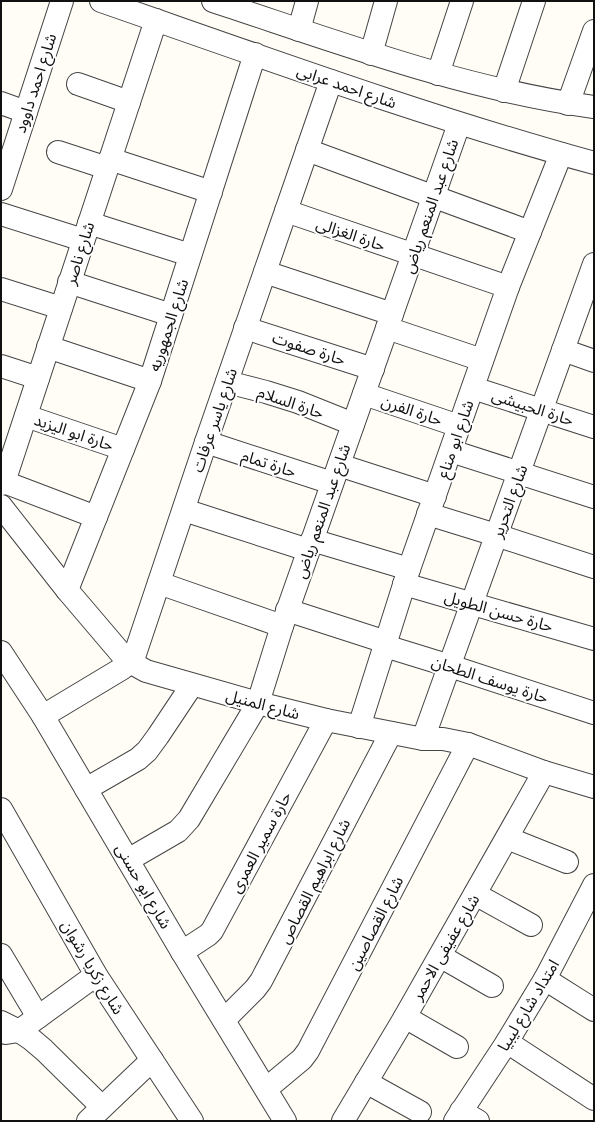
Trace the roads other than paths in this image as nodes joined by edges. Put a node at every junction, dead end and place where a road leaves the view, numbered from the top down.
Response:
1 (62, 1) edge
2 (101, 1) edge
3 (212, 1) edge
4 (307, 1) edge
5 (386, 1) edge
6 (462, 1) edge
7 (534, 1) edge
8 (253, 7) edge
9 (156, 20) junction
10 (299, 30) junction
11 (594, 31) edge
12 (255, 54) junction
13 (371, 54) junction
14 (438, 74) junction
15 (331, 81) junction
16 (78, 84) dead end
17 (504, 91) junction
18 (129, 102) junction
19 (1, 103) edge
20 (568, 104) junction
21 (594, 107) edge
22 (26, 112) junction
23 (459, 124) junction
24 (307, 150) junction
25 (58, 152) dead end
26 (561, 154) junction
27 (108, 164) junction
28 (594, 164) edge
29 (1, 188) edge
30 (211, 192) junction
31 (433, 196) junction
32 (286, 211) junction
33 (1, 214) edge
34 (86, 231) junction
35 (530, 232) junction
36 (190, 255) junction
37 (413, 255) junction
38 (594, 264) edge
39 (265, 272) junction
40 (69, 282) junction
41 (508, 287) junction
42 (1, 289) edge
43 (61, 308) junction
44 (171, 315) junction
45 (389, 321) junction
46 (245, 328) junction
47 (48, 347) junction
48 (563, 350) junction
49 (482, 360) junction
50 (594, 361) edge
51 (1, 366) edge
52 (372, 369) junction
53 (38, 378) junction
54 (150, 381) junction
55 (227, 382) junction
56 (473, 388) junction
57 (364, 394) junction
58 (542, 410) junction
59 (26, 416) junction
60 (353, 424) junction
61 (459, 426) junction
62 (594, 427) edge
63 (206, 442) junction
64 (123, 449) junction
65 (451, 451) junction
66 (519, 472) junction
67 (335, 474) junction
68 (2, 483) edge
69 (594, 497) edge
70 (432, 505) junction
71 (1, 506) edge
72 (184, 510) junction
73 (96, 517) junction
74 (496, 535) junction
75 (310, 545) junction
76 (594, 567) edge
77 (406, 577) junction
78 (158, 583) junction
79 (67, 590) junction
80 (472, 603) junction
81 (285, 618) junction
82 (594, 639) edge
83 (385, 644) junction
84 (1, 652) edge
85 (130, 662) junction
86 (450, 666) junction
87 (192, 685) junction
88 (258, 703) junction
89 (594, 713) edge
90 (43, 716) junction
91 (326, 720) junction
92 (359, 727) junction
93 (391, 733) junction
94 (423, 739) junction
95 (468, 744) junction
96 (544, 772) junction
97 (594, 787) edge
98 (86, 789) junction
99 (1, 809) edge
100 (507, 838) junction
101 (128, 860) junction
102 (567, 862) dead end
103 (594, 885) edge
104 (475, 894) junction
105 (586, 920) edge
106 (531, 925) dead end
107 (182, 952) junction
108 (1, 955) edge
109 (440, 956) junction
110 (96, 975) junction
111 (545, 979) junction
112 (492, 986) dead end
113 (594, 1010) edge
114 (38, 1017) junction
115 (405, 1017) junction
116 (224, 1020) junction
117 (7, 1029) edge
118 (507, 1042) junction
119 (457, 1047) dead end
120 (152, 1060) junction
121 (366, 1082) junction
122 (266, 1089) junction
123 (594, 1098) edge
124 (420, 1112) dead end
125 (95, 1114) edge
126 (465, 1118) edge
127 (192, 1121) edge
128 (285, 1121) edge
129 (343, 1121) edge

1 - 22 street, شارع احمد داوود
2 - 9 street, شارع احمد عرابى
3 - 8 street
4 - 10 street
5 - 13 street
6 - 14 street
7 - 17 street
8 - 10 street
9 - 12 street, شارع احمد عرابى
9 - 18 street, شارع ناصر
10 - 13 street
11 - 20 street
12 - 15 street, شارع احمد عرابى
12 - 30 street, شارع الجمهوريه
13 - 14 street
14 - 17 street
15 - 23 street, شارع احمد عرابى
15 - 24 street, شارع ياسر عرفات
16 - 18 street
17 - 20 street
18 - 27 street, شارع ناصر
19 - 22 street
20 - 21 street
22 - 29 street, شارع احمد داوود
23 - 26 street, شارع احمد عرابى
23 - 31 street, شارع عبد المنعم رياض
24 - 31 street
24 - 32 street, شارع ياسر عرفات
25 - 27 street
26 - 28 street, شارع احمد عرابى
26 - 35 street, شارع ابو مناع
27 - 30 street
27 - 34 street, شارع ناصر
30 - 36 street, شارع الجمهوريه
31 - 35 street
31 - 37 street, شارع عبد المنعم رياض
32 - 37 street, حارة الغزالى
32 - 39 street, شارع ياسر عرفات
33 - 34 street
34 - 36 street
34 - 40 street, شارع ناصر
35 - 41 street, شارع ابو مناع
36 - 44 street, شارع الجمهوريه
37 - 41 street, حارة الغزالى
37 - 45 street, شارع عبد المنعم رياض
38 - 48 street, شارع التحرير
39 - 45 street
39 - 46 street, شارع ياسر عرفات
40 - 43 street, شارع ناصر
40 - 44 street
41 - 49 street, شارع ابو مناع
42 - 43 street
43 - 47 street, شارع ناصر
44 - 54 street, شارع الجمهوريه
45 - 49 street
45 - 52 street, شارع عبد المنعم رياض
46 - 52 street, حارة صفوت
46 - 55 street, شارع ياسر عرفات
47 - 53 street, شارع ناصر
47 - 54 street
48 - 50 street
48 - 58 street, شارع التحرير
49 - 56 street, شارع ابو مناع
51 - 53 street
52 - 57 street, شارع عبد المنعم رياض
53 - 59 street, شارع ناصر
54 - 64 street, شارع الجمهوريه
55 - 60 street, حارة السلام
55 - 63 street, شارع ياسر عرفات
56 - 58 street, حارة الحبيشى
56 - 61 street, شارع ابو مناع
57 - 60 street, شارع عبد المنعم رياض
57 - 61 street, حارة الفرن
58 - 62 street, حارة الحبيشى
58 - 66 street, شارع التحرير
59 - 64 street, حارة ابو اليزيد
59 - 68 street, شارع ناصر
60 - 67 street, شارع عبد المنعم رياض
61 - 65 street, شارع ابو مناع
63 - 67 street, حارة تمام
63 - 72 street, شارع ياسر عرفات
64 - 73 street, شارع الجمهوريه
65 - 66 street
65 - 70 street, شارع ابو مناع
66 - 69 street
66 - 74 street, شارع التحرير
67 - 70 street, حارة تمام
67 - 75 street, شارع عبد المنعم رياض
68 - 73 street
70 - 74 street, حارة تمام
70 - 77 street, شارع ابو مناع
71 - 79 street, شارع المنيل
72 - 75 street, حارة حسن الطويل
72 - 78 street, شارع ياسر عرفات
73 - 79 street, شارع الجمهوريه
74 - 76 street, حارة تمام
74 - 80 street, شارع التحرير
75 - 77 street, حارة حسن الطويل
75 - 81 street, شارع عبد المنعم رياض
77 - 80 street, حارة حسن الطويل
77 - 83 street, شارع ابو مناع
78 - 81 street, حارة يوسف الطحان
78 - 85 street, شارع ياسر عرفات
79 - 85 street, شارع المنيل
80 - 82 street, حارة حسن الطويل
80 - 86 street, شارع التحرير
81 - 83 street, حارة يوسف الطحان
81 - 88 street, شارع عبد المنعم رياض
83 - 86 street, حارة يوسف الطحان
83 - 92 street, شارع ابو مناع
84 - 90 street, شارع ابو حسنى
85 - 87 street, شارع المنيل
85 - 90 street
86 - 89 street, حارة يوسف الطحان
86 - 94 street, شارع التحرير
87 - 88 street, شارع المنيل
87 - 98 street
88 - 91 street, شارع المنيل
88 - 101 street, شارع عبد المنعم رياض
90 - 98 street, شارع ابو حسنى
91 - 92 street, شارع المنيل
91 - 107 street, حارة سمير العمرى
92 - 93 street, شارع المنيل
93 - 94 street, شارع المنيل
93 - 116 street, شارع ابراهيم القصاص
94 - 95 street, شارع المنيل
95 - 96 street, شارع المنيل
95 - 122 street, شارع القصاصين
96 - 97 street, شارع المنيل
96 - 100 street, شارع عفيفى الاحمر
98 - 101 street, شارع ابو حسنى
99 - 110 street, شارع زكريا رشوان
100 - 102 street
100 - 104 street, شارع عفيفى الاحمر
101 - 107 street, شارع ابو حسنى
103 - 105 street, امتداد شارع ليبيا
104 - 106 street
104 - 109 street, شارع عفيفى الاحمر
105 - 111 street, امتداد شارع ليبيا
107 - 116 street, شارع ابو حسنى
108 - 114 street
109 - 112 street
109 - 115 street, شارع عفيفى الاحمر
110 - 114 street
110 - 120 street, شارع زكريا رشوان
111 - 113 street
111 - 118 street, امتداد شارع ليبيا
114 - 117 street
115 - 119 street
115 - 121 street, شارع عفيفى الاحمر
116 - 122 street, شارع ابو حسنى
117 - 125 street
118 - 123 street
118 - 126 street, امتداد شارع ليبيا
120 - 125 street
120 - 127 street, شارع زكريا رشوان
121 - 124 street
121 - 129 street, شارع عفيفى الاحمر
122 - 128 street, شارع ابو حسنى

